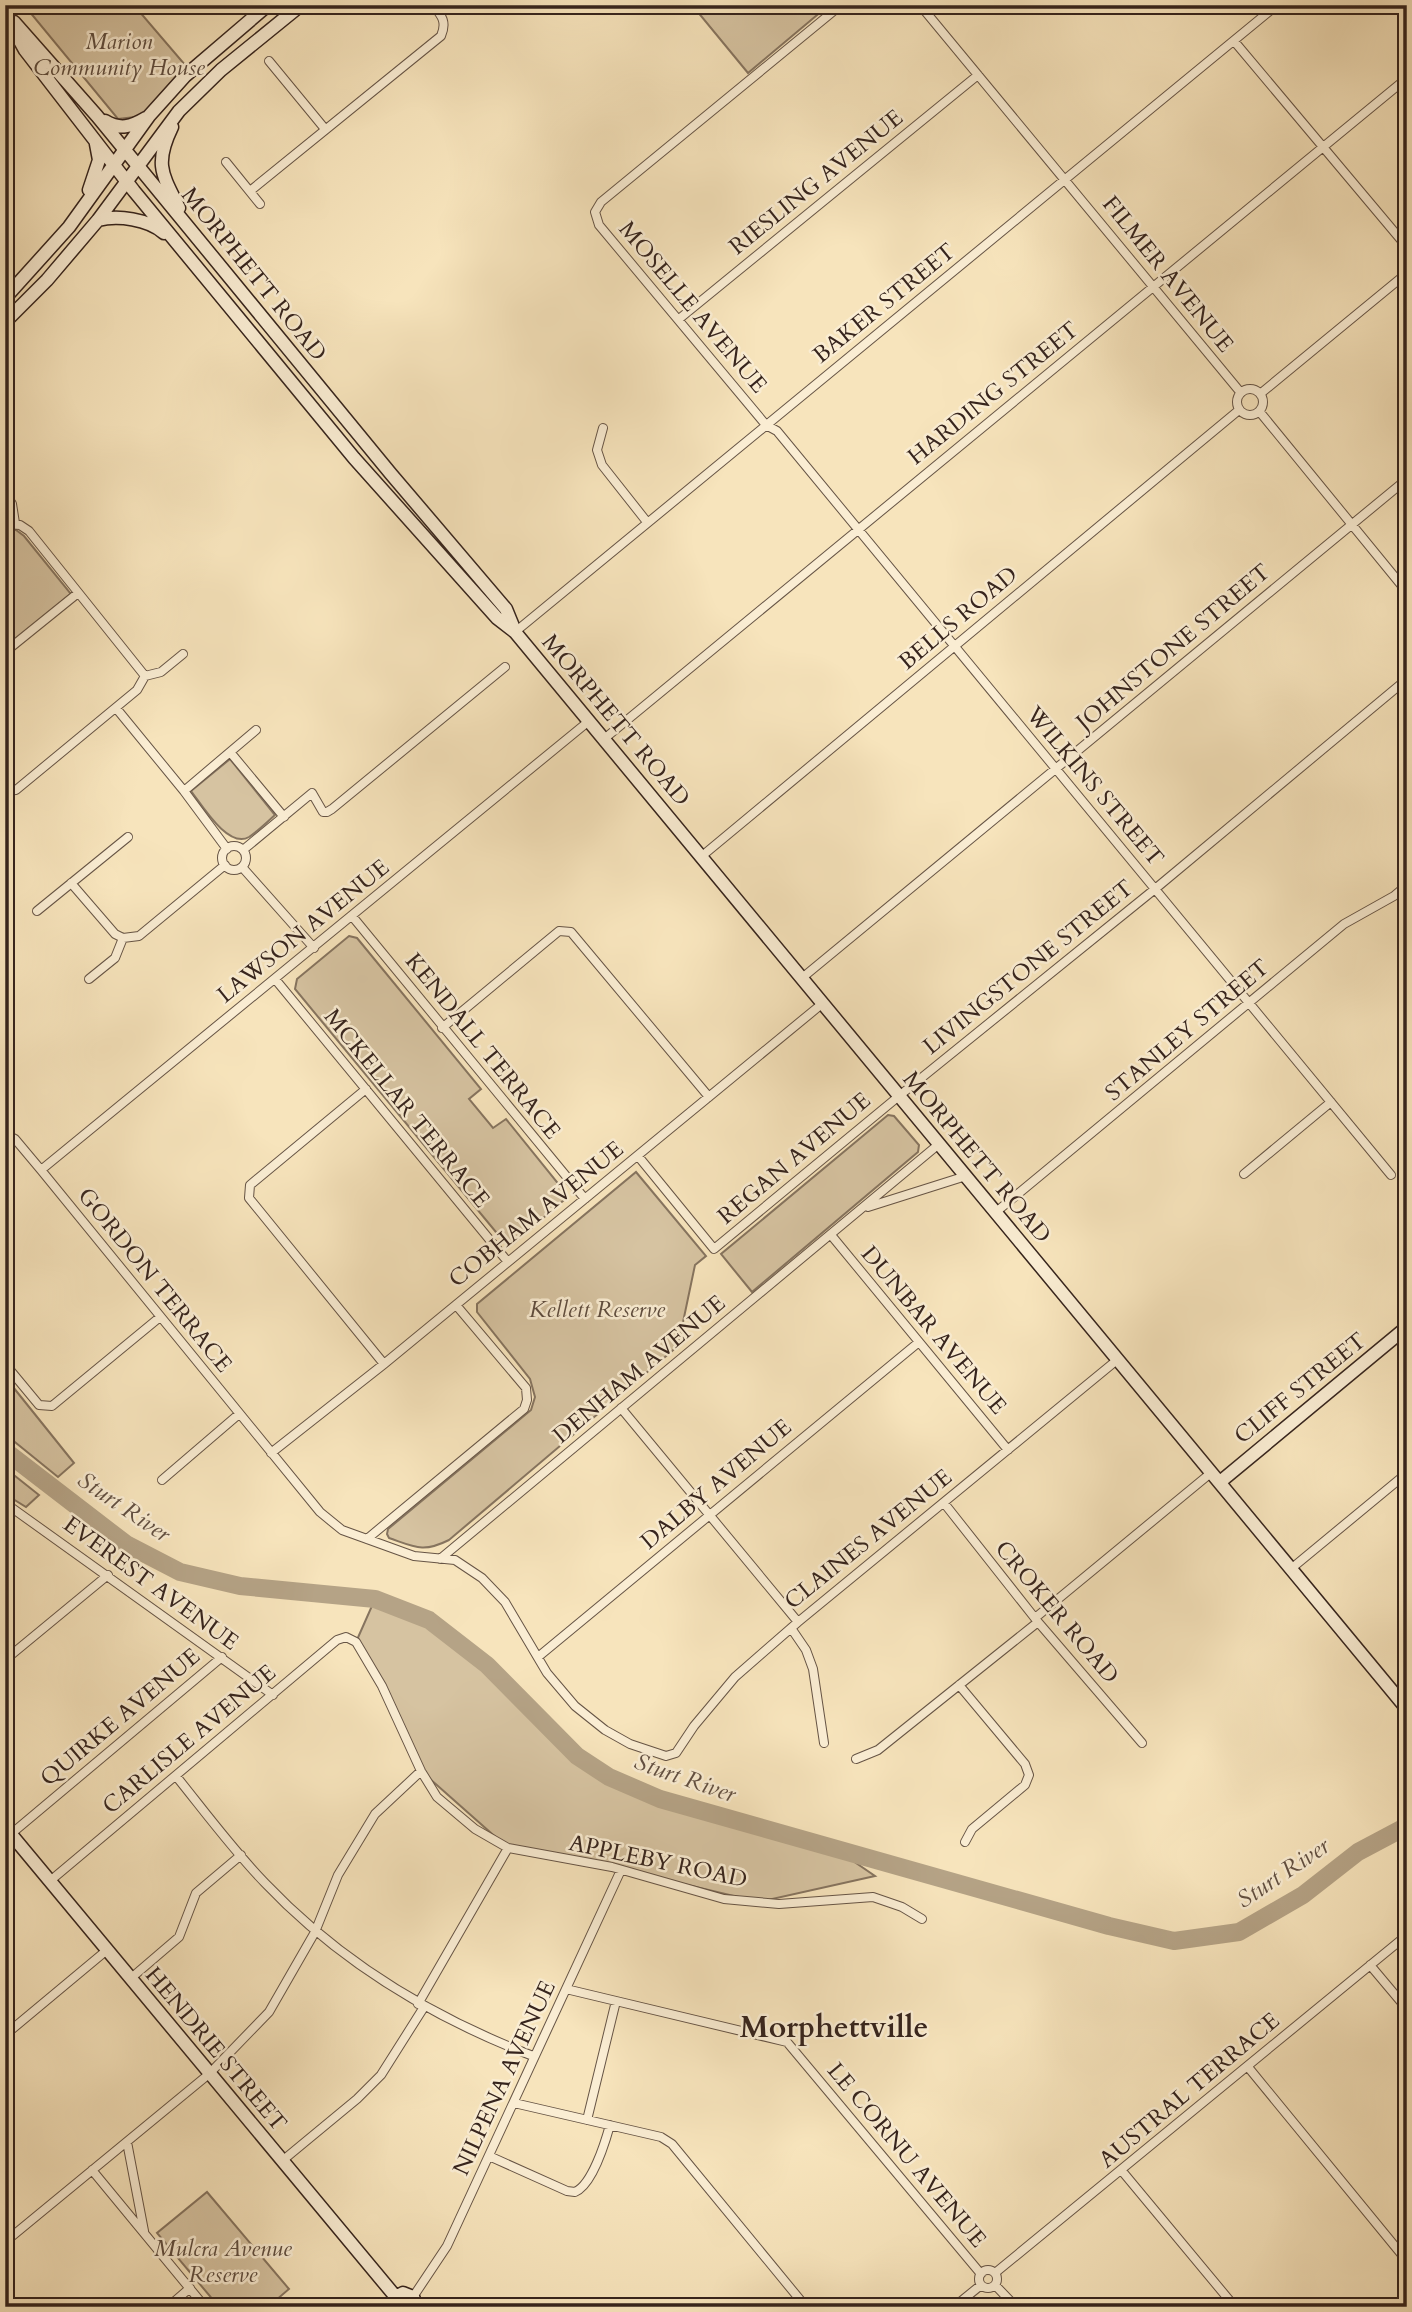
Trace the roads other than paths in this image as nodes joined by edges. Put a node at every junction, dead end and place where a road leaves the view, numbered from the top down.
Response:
1 (301, 5) edge
2 (433, 5) edge
3 (841, 5) edge
4 (920, 5) edge
5 (267, 6) edge
6 (1271, 7) edge
7 (5, 14) edge
8 (251, 19) junction
9 (278, 24) junction
10 (262, 37) junction
11 (1234, 41) junction
12 (269, 61) dead end
13 (978, 75) junction
14 (1407, 78) edge
15 (179, 111) junction
16 (97, 116) junction
17 (149, 116) junction
18 (325, 129) junction
19 (96, 142) junction
20 (1322, 147) junction
21 (125, 149) junction
22 (226, 162) dead end
23 (114, 165) junction
24 (138, 165) junction
25 (1065, 179) junction
26 (126, 181) junction
27 (250, 191) junction
28 (260, 204) dead end
29 (81, 210) junction
30 (98, 220) junction
31 (192, 232) junction
32 (1407, 247) edge
33 (184, 250) junction
34 (1407, 273) edge
35 (1153, 286) junction
36 (5, 298) edge
37 (679, 319) junction
38 (5, 322) edge
39 (1241, 393) junction
40 (1260, 394) junction
41 (1240, 410) junction
42 (1259, 411) junction
43 (766, 425) junction
44 (603, 428) dead end
45 (1407, 479) edge
46 (5, 493) edge
47 (647, 522) junction
48 (10, 524) edge
49 (1351, 525) junction
50 (858, 529) junction
51 (1407, 592) edge
52 (78, 593) junction
53 (515, 632) junction
54 (954, 646) junction
55 (5, 652) edge
56 (183, 654) dead end
57 (505, 667) dead end
58 (145, 676) junction
59 (1407, 679) edge
60 (116, 708) junction
61 (589, 721) junction
62 (256, 730) dead end
63 (604, 738) junction
64 (230, 752) junction
65 (1055, 769) junction
66 (5, 791) edge
67 (184, 791) junction
68 (284, 817) junction
69 (128, 837) dead end
70 (227, 849) junction
71 (243, 850) junction
72 (702, 856) junction
73 (225, 865) junction
74 (242, 867) junction
75 (71, 883) junction
76 (1407, 885) edge
77 (1156, 890) junction
78 (37, 911) dead end
79 (352, 916) junction
80 (123, 938) junction
81 (314, 948) junction
82 (803, 978) junction
83 (89, 979) dead end
84 (275, 979) junction
85 (5, 995) edge
86 (823, 1003) junction
87 (1250, 1003) junction
88 (5, 1020) edge
89 (442, 1028) junction
90 (366, 1089) junction
91 (899, 1096) junction
92 (709, 1097) junction
93 (1331, 1102) junction
94 (6, 1134) edge
95 (939, 1144) junction
96 (638, 1156) junction
97 (41, 1170) junction
98 (1244, 1174) dead end
99 (1391, 1175) dead end
100 (966, 1176) junction
101 (585, 1199) junction
102 (862, 1209) junction
103 (996, 1212) junction
104 (831, 1235) junction
105 (508, 1262) junction
106 (456, 1305) junction
107 (160, 1317) junction
108 (1407, 1327) edge
109 (919, 1342) junction
110 (1117, 1360) junction
111 (5, 1364) edge
112 (384, 1364) junction
113 (621, 1408) junction
114 (239, 1414) junction
115 (1008, 1450) junction
116 (271, 1453) junction
117 (1407, 1473) edge
118 (1216, 1477) junction
119 (162, 1480) dead end
120 (5, 1503) edge
121 (943, 1503) junction
122 (709, 1515) junction
123 (367, 1539) junction
124 (440, 1559) junction
125 (1292, 1568) junction
126 (108, 1575) junction
127 (1036, 1620) junction
128 (794, 1625) junction
129 (356, 1642) joint
130 (222, 1657) junction
131 (538, 1657) junction
132 (5, 1660) edge
133 (959, 1685) junction
134 (273, 1695) junction
135 (1407, 1709) edge
136 (824, 1742) dead end
137 (1142, 1743) dead end
138 (657, 1754) joint
139 (856, 1759) dead end
140 (421, 1771) junction
141 (176, 1776) junction
142 (8, 1831) edge
143 (965, 1842) dead end
144 (508, 1848) junction
145 (241, 1855) junction
146 (621, 1870) junction
147 (50, 1881) junction
148 (922, 1919) dead end
149 (316, 1932) junction
150 (1407, 1935) edge
151 (107, 1951) junction
152 (1370, 1965) junction
153 (130, 1979) junction
154 (566, 1989) junction
155 (616, 2001) junction
156 (421, 2006) junction
157 (1407, 2009) edge
158 (5, 2035) edge
159 (533, 2056) junction
160 (1248, 2067) junction
161 (209, 2074) junction
162 (514, 2103) junction
163 (587, 2120) junction
164 (610, 2125) junction
165 (127, 2142) junction
166 (489, 2156) junction
167 (282, 2161) junction
168 (92, 2170) junction
169 (1122, 2171) junction
170 (145, 2234) junction
171 (5, 2242) edge
172 (1407, 2261) edge
173 (995, 2273) junction
174 (981, 2274) junction
175 (981, 2285) junction
176 (995, 2285) junction
177 (190, 2288) junction
178 (393, 2302) edge
179 (415, 2302) edge
180 (168, 2307) edge
181 (205, 2307) edge
182 (806, 2307) edge
183 (954, 2307) edge
184 (1016, 2307) edge
185 (1235, 2307) edge

1 - 9 main road
2 - 18 street
3 - 37 street, MOSELLE AVENUE
4 - 13 street, FILMER AVENUE
5 - 8 main road
5 - 9 main road
6 - 11 street, BAKER STREET
7 - 16 main road, MORPHETT ROAD
7 - 19 main road, MORPHETT ROAD
8 - 10 main road
8 - 17 main road
9 - 10 main road
10 - 15 main road
11 - 20 street
11 - 25 street, BAKER STREET
12 - 18 street
13 - 25 street, FILMER AVENUE
13 - 37 street, RIESLING AVENUE
14 - 20 street, HARDING STREET
15 - 24 main road
15 - 31 main road
16 - 17 main road
16 - 21 main road, MORPHETT ROAD
17 - 21 main road
18 - 27 street
19 - 23 main road, MORPHETT ROAD
19 - 29 main road
20 - 32 street
20 - 35 street, HARDING STREET
21 - 23 main road
21 - 24 main road, MORPHETT ROAD
22 - 27 street
23 - 26 main road, MORPHETT ROAD
23 - 29 main road
24 - 26 main road
24 - 31 main road, MORPHETT ROAD
25 - 35 street, FILMER AVENUE
25 - 43 street, BAKER STREET
26 - 30 main road
26 - 33 main road, MORPHETT ROAD
27 - 28 street
29 - 36 main road
30 - 33 main road
30 - 38 main road
31 - 53 main road, MORPHETT ROAD
33 - 53 main road, MORPHETT ROAD
34 - 40 street
35 - 39 street, FILMER AVENUE
35 - 50 street, HARDING STREET
37 - 43 street, MOSELLE AVENUE
39 - 40 street
39 - 41 street
40 - 42 street
41 - 42 street
41 - 54 street, BELLS ROAD
42 - 49 street
43 - 47 street, BAKER STREET
43 - 50 street, WILKINS STREET
44 - 47 street
45 - 49 street, JOHNSTONE STREET
46 - 48 street
47 - 53 street, BAKER STREET
48 - 52 street
49 - 51 street
49 - 65 street, JOHNSTONE STREET
50 - 54 street, WILKINS STREET
50 - 63 street, HARDING STREET
52 - 55 street
52 - 58 street
53 - 61 main road, MORPHETT ROAD
54 - 65 street, WILKINS STREET
54 - 72 street, BELLS ROAD
56 - 58 street
57 - 68 street
58 - 60 street
59 - 77 street, LIVINGSTONE STREET
60 - 66 street
60 - 67 street
61 - 63 main road, MORPHETT ROAD
61 - 79 street, LAWSON AVENUE
62 - 64 street
63 - 72 main road, MORPHETT ROAD
64 - 67 street
64 - 68 street
65 - 77 street, WILKINS STREET
65 - 82 street, JOHNSTONE STREET
67 - 70 street
68 - 71 street
69 - 75 street
70 - 71 street
70 - 73 street
71 - 74 street
72 - 82 main road, MORPHETT ROAD
73 - 74 street
73 - 80 street
74 - 81 street
75 - 78 street
75 - 80 street
76 - 87 street, STANLEY STREET
77 - 87 street, WILKINS STREET
77 - 91 street, LIVINGSTONE STREET
79 - 81 street, LAWSON AVENUE
79 - 89 street, KENDALL TERRACE
80 - 83 street
81 - 84 street, LAWSON AVENUE
82 - 86 main road, MORPHETT ROAD
84 - 90 street, MCKELLAR TERRACE
84 - 97 street, LAWSON AVENUE
85 - 88 street
86 - 91 main road, MORPHETT ROAD
86 - 92 street, COBHAM AVENUE
87 - 93 street, WILKINS STREET
87 - 103 street, STANLEY STREET
89 - 92 street
89 - 101 street, KENDALL TERRACE
90 - 105 street, MCKELLAR TERRACE
90 - 112 street
91 - 95 main road, MORPHETT ROAD
91 - 96 street, REGAN AVENUE
92 - 96 street, COBHAM AVENUE
93 - 98 street
93 - 99 street, WILKINS STREET
94 - 97 street, GORDON TERRACE
95 - 100 main road, MORPHETT ROAD
95 - 102 street, DENHAM AVENUE
96 - 101 street, COBHAM AVENUE
97 - 107 street, GORDON TERRACE
100 - 102 street, DENHAM AVENUE
100 - 103 main road, MORPHETT ROAD
101 - 105 street, COBHAM AVENUE
102 - 104 street, DENHAM AVENUE
103 - 110 main road, MORPHETT ROAD
104 - 109 street, DUNBAR AVENUE
104 - 113 street, DENHAM AVENUE
105 - 106 street, COBHAM AVENUE
106 - 112 street, COBHAM AVENUE
106 - 123 street
107 - 111 street
107 - 114 street, GORDON TERRACE
108 - 118 main road, CLIFF STREET
109 - 115 street, DUNBAR AVENUE
109 - 122 street, DALBY AVENUE
110 - 115 street, CLAINES AVENUE
110 - 118 main road, MORPHETT ROAD
112 - 116 street, COBHAM AVENUE
113 - 122 street
113 - 124 street, DENHAM AVENUE
114 - 116 street, GORDON TERRACE
114 - 119 street
115 - 121 street, CLAINES AVENUE
116 - 123 street, GORDON TERRACE
117 - 125 street
118 - 125 main road, MORPHETT ROAD
118 - 127 street
120 - 126 street, EVEREST AVENUE
121 - 127 street, CROKER ROAD
121 - 128 street, CLAINES AVENUE
122 - 128 street
122 - 131 street, DALBY AVENUE
123 - 124 street, GORDON TERRACE
124 - 131 street, GORDON TERRACE
125 - 135 main road, MORPHETT ROAD
126 - 130 street, EVEREST AVENUE
126 - 132 street
127 - 133 street
127 - 137 street, CROKER ROAD
128 - 136 street
128 - 138 street, CLAINES AVENUE
129 - 134 street, CARLISLE AVENUE
129 - 140 street, APPLEBY ROAD
130 - 134 street, EVEREST AVENUE
130 - 142 street, QUIRKE AVENUE
131 - 138 street, GORDON TERRACE
133 - 139 street
133 - 143 street
134 - 141 street, CARLISLE AVENUE
140 - 144 street, APPLEBY ROAD
140 - 149 street
141 - 145 street
141 - 147 street, CARLISLE AVENUE
142 - 147 main road, HENDRIE STREET
144 - 146 street, APPLEBY ROAD
144 - 156 street
145 - 149 street
145 - 153 street
146 - 148 street, APPLEBY ROAD
146 - 154 street, NILPENA AVENUE
147 - 151 main road, HENDRIE STREET
149 - 156 street
149 - 161 street
150 - 152 street, AUSTRAL TERRACE
151 - 153 main road, HENDRIE STREET
151 - 158 street
152 - 157 street
152 - 160 street, AUSTRAL TERRACE
153 - 161 main road, HENDRIE STREET
154 - 155 street, LE CORNU AVENUE
154 - 159 street, NILPENA AVENUE
155 - 163 street
155 - 174 street, LE CORNU AVENUE
156 - 159 street
156 - 167 street
159 - 162 street, NILPENA AVENUE
160 - 169 street, AUSTRAL TERRACE
160 - 172 street
161 - 165 street
161 - 167 main road, HENDRIE STREET
162 - 163 street
162 - 166 street, NILPENA AVENUE
163 - 164 street
164 - 166 street
164 - 182 street
165 - 168 street
165 - 170 street
166 - 179 street, NILPENA AVENUE
167 - 178 main road, HENDRIE STREET
168 - 170 street
168 - 171 street
169 - 173 street, AUSTRAL TERRACE
169 - 185 street
170 - 177 street
173 - 174 street
173 - 176 street
174 - 175 street
175 - 176 street
175 - 183 street
176 - 184 street
177 - 180 street
177 - 181 street
178 - 179 main road

